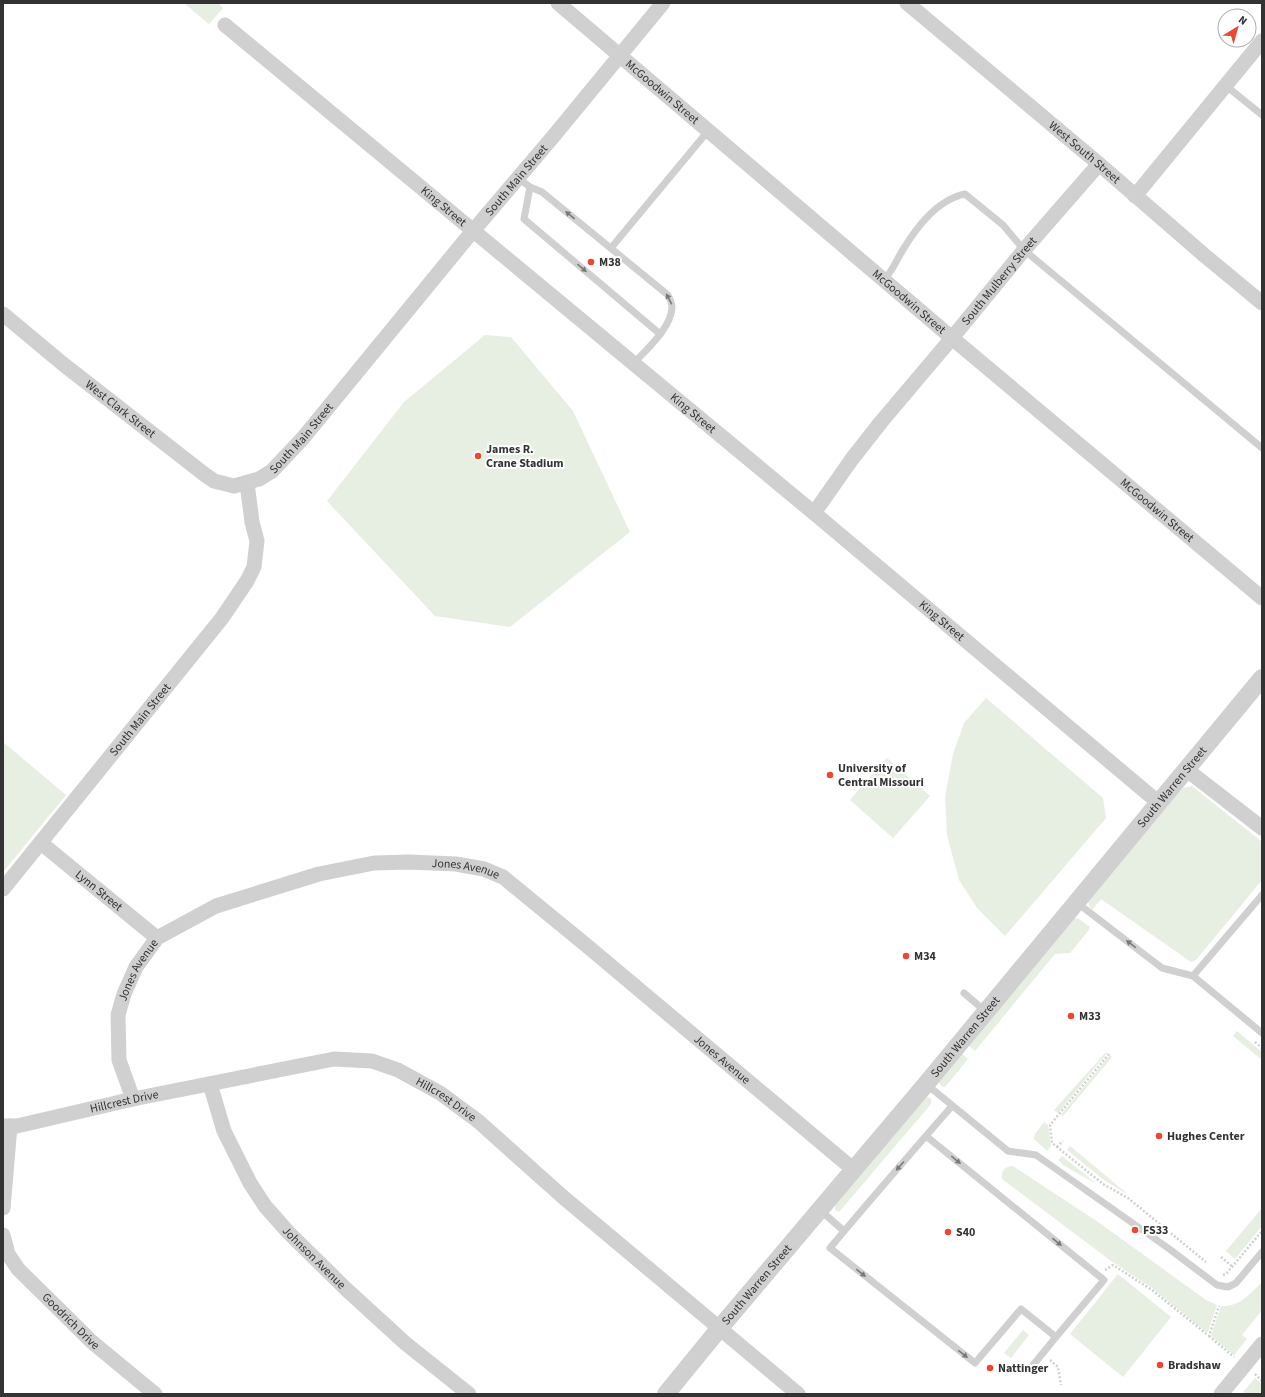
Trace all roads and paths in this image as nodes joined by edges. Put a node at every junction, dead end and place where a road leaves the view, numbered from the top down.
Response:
1 (558, 3) edge
2 (663, 3) edge
3 (906, 3) edge
4 (225, 25) dead end
5 (1262, 41) edge
6 (620, 56) junction
7 (1225, 85) junction
8 (1262, 115) edge
9 (708, 131) junction
10 (1098, 164) junction
11 (524, 182) junction
12 (1135, 196) junction
13 (473, 231) junction
14 (611, 248) junction
15 (1024, 250) junction
16 (884, 280) junction
17 (1262, 304) edge
18 (3, 314) edge
19 (660, 334) junction
20 (952, 338) junction
21 (634, 364) junction
22 (1262, 448) edge
23 (247, 483) junction
24 (814, 513) junction
25 (1262, 598) edge
26 (1262, 678) edge
27 (1187, 770) junction
28 (1159, 803) junction
29 (1262, 828) edge
30 (41, 843) junction
31 (3, 889) edge
32 (1262, 895) edge
33 (1076, 902) junction
34 (157, 938) junction
35 (1193, 976) junction
36 (964, 993) dead end
37 (986, 1012) junction
38 (1262, 1033) edge
39 (1109, 1054) dead end
40 (210, 1084) junction
41 (926, 1084) junction
42 (133, 1099) junction
43 (952, 1106) junction
44 (1055, 1120) junction
45 (1058, 1122) dead end
46 (6, 1126) edge
47 (926, 1136) junction
48 (1063, 1141) dead end
49 (1057, 1147) junction
50 (854, 1170) junction
51 (3, 1208) edge
52 (820, 1210) junction
53 (844, 1231) junction
54 (1262, 1231) edge
55 (3, 1235) edge
56 (1262, 1252) edge
57 (1221, 1257) dead end
58 (1210, 1266) dead end
59 (1233, 1267) junction
60 (1097, 1275) junction
61 (1220, 1278) dead end
62 (1219, 1306) dead end
63 (719, 1329) junction
64 (1208, 1336) junction
65 (1056, 1337) junction
66 (1262, 1344) edge
67 (1042, 1354) junction
68 (1235, 1357) dead end
69 (1029, 1370) dead end
70 (1254, 1374) dead end
71 (1262, 1381) edge
72 (1061, 1385) dead end
73 (154, 1394) edge
74 (469, 1394) edge
75 (666, 1394) edge
76 (798, 1394) edge
77 (1221, 1394) edge

1 - 6 street, McGoodwin Street
2 - 6 street, South Main Street
3 - 10 street, West South Street
4 - 13 street, King Street
5 - 7 street
6 - 9 street, McGoodwin Street
6 - 11 street, South Main Street
7 - 8 lane
7 - 12 street
9 - 14 lane
9 - 16 street, McGoodwin Street
10 - 12 street, West South Street
10 - 15 street, South Mulberry Street
11 - 13 street, South Main Street
14 -> 11 lane
11 -> 19 lane
12 - 17 street, West South Street
13 - 21 street, King Street
13 - 23 street, South Main Street
19 -> 14 lane
15 - 16 lane
15 - 20 street, South Mulberry Street
15 - 22 lane
16 - 20 street, McGoodwin Street
18 - 23 street, West Clark Street
19 - 21 lane
20 - 24 street, South Mulberry Street
20 - 25 street, McGoodwin Street
21 - 24 street, King Street
23 - 30 street, South Main Street
24 - 28 street, King Street
26 - 27 street, South Warren Street
27 - 28 street, South Warren Street
27 - 29 street
28 - 33 street, South Warren Street
30 - 31 street, South Main Street
30 - 34 street, Lynn Street
32 - 35 lane
35 -> 33 lane
33 - 37 street, South Warren Street
34 - 42 street, Jones Avenue
34 - 50 street, Jones Avenue
35 - 38 lane
36 - 37 lane
37 - 41 street, South Warren Street
39 - 44 path
40 - 42 street, Hillcrest Drive
40 - 63 street, Hillcrest Drive
40 - 74 street, Johnson Avenue
41 - 43 lane
41 - 50 street, South Warren Street
42 - 46 street, Hillcrest Drive
43 - 47 lane
43 - 56 lane
44 - 45 path
44 - 49 path
46 - 51 street
47 -> 53 lane
47 -> 60 lane
48 - 49 path
49 - 58 path
50 - 52 street, South Warren Street
52 - 53 lane
52 - 63 street, South Warren Street
53 -> 65 lane
54 - 59 path
55 - 73 street, Goodrich Drive
57 - 59 path
59 - 61 path
60 - 64 path
60 - 65 lane
62 - 64 path
63 - 75 street, South Warren Street
63 - 76 street, Hillcrest Drive
64 - 68 path
65 - 67 lane
66 - 77 street
67 - 69 lane
67 - 72 path
70 - 71 path

